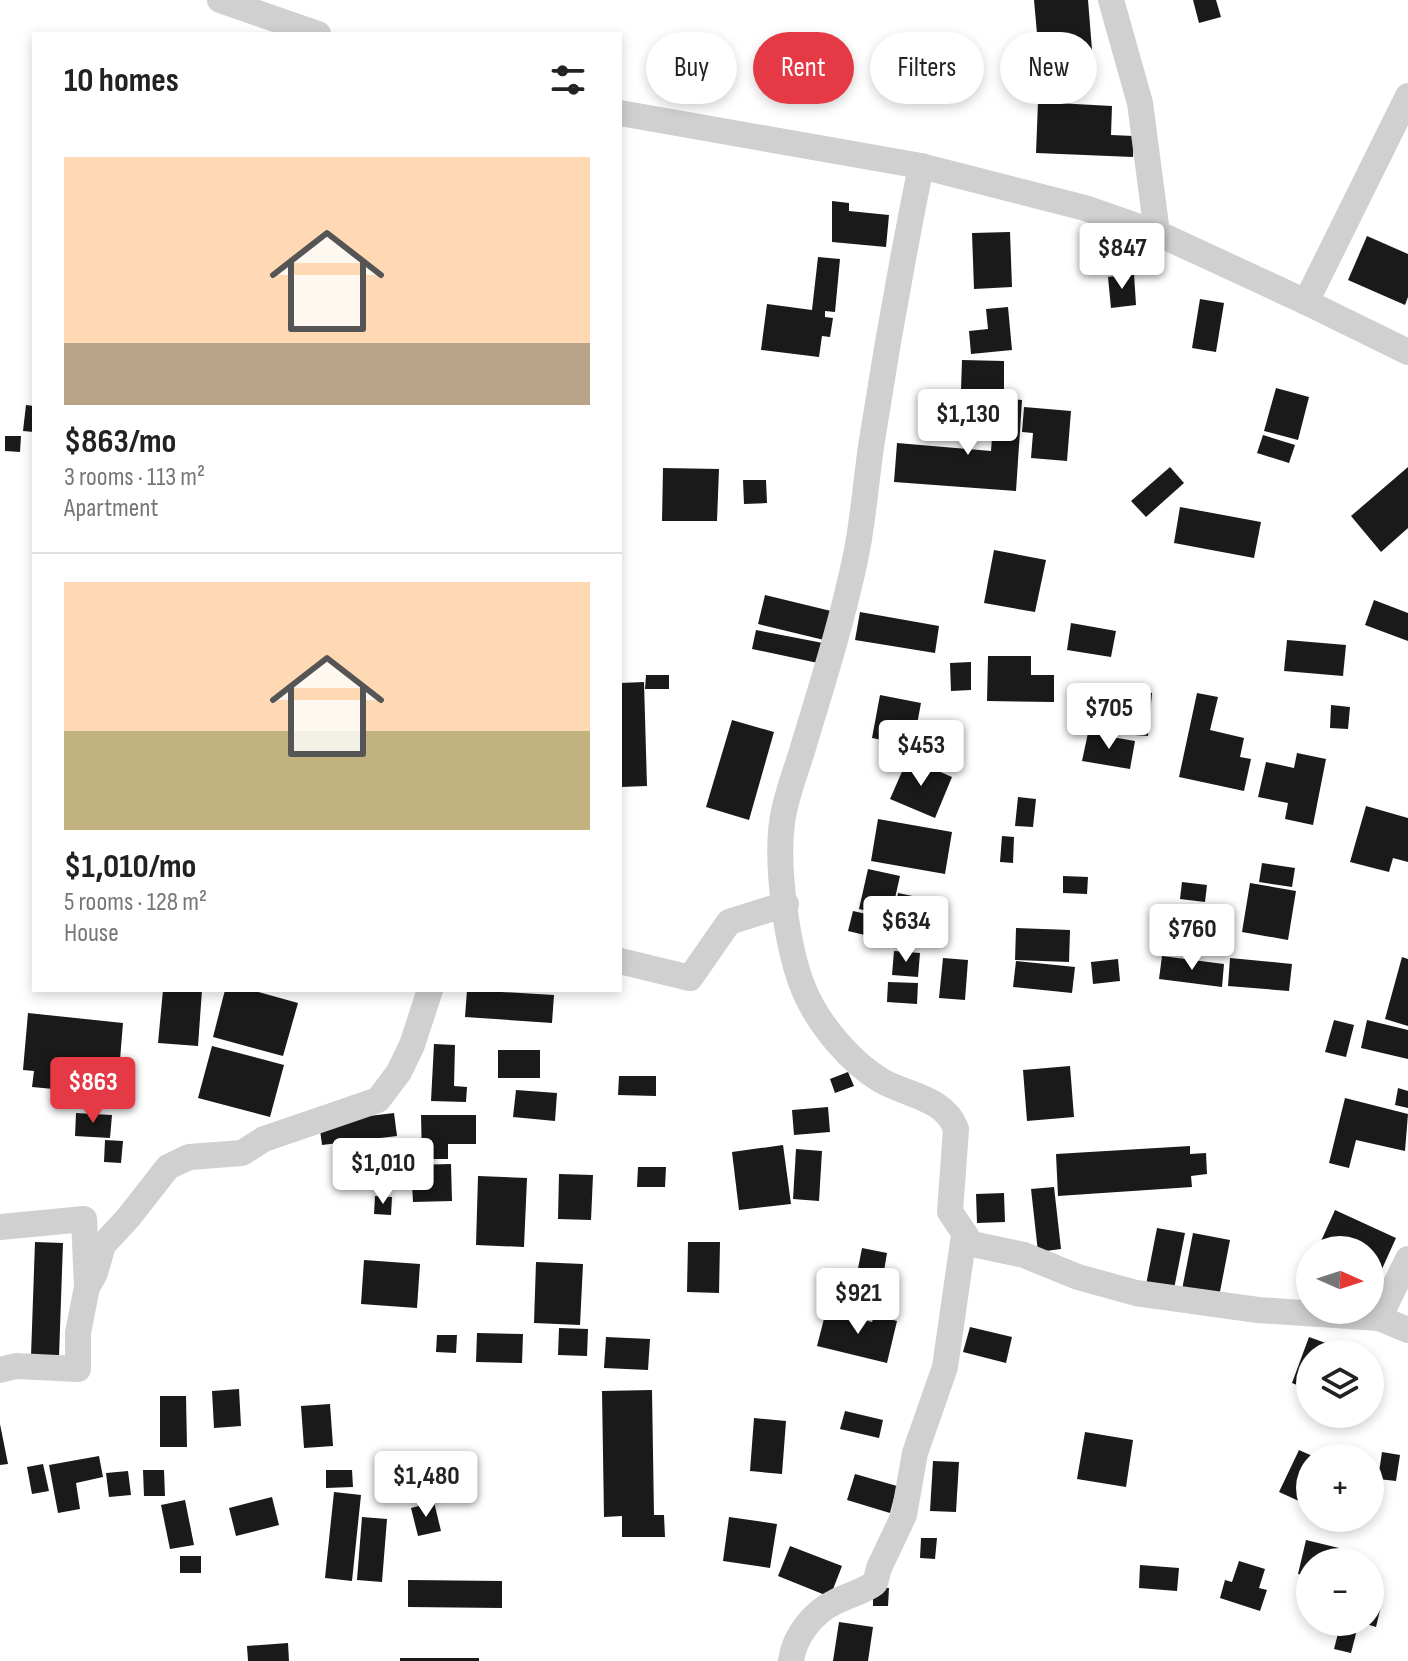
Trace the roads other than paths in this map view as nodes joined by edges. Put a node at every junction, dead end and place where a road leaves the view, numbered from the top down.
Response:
1 (220, 0) edge
2 (1111, 0) edge
3 (312, 32) edge
4 (1408, 96) edge
5 (622, 113) edge
6 (921, 166) junction
7 (1157, 233) junction
8 (1306, 302) junction
9 (1408, 352) edge
10 (786, 904) junction
11 (622, 961) edge
12 (429, 992) edge
13 (0, 1227) edge
14 (963, 1242) junction
15 (1408, 1259) edge
16 (87, 1287) junction
17 (1384, 1308) edge
18 (1296, 1313) edge
19 (1384, 1320) edge
20 (1408, 1330) edge
21 (0, 1370) edge
22 (791, 1661) edge

1 - 3 street
2 - 7 street
4 - 8 street
5 - 6 street
6 - 7 street
6 - 10 street
7 - 8 street
8 - 9 street
10 - 11 street
10 - 14 street
12 - 16 street
13 - 16 street
14 - 18 street
14 - 22 street
15 - 17 street
16 - 21 street
19 - 20 street

